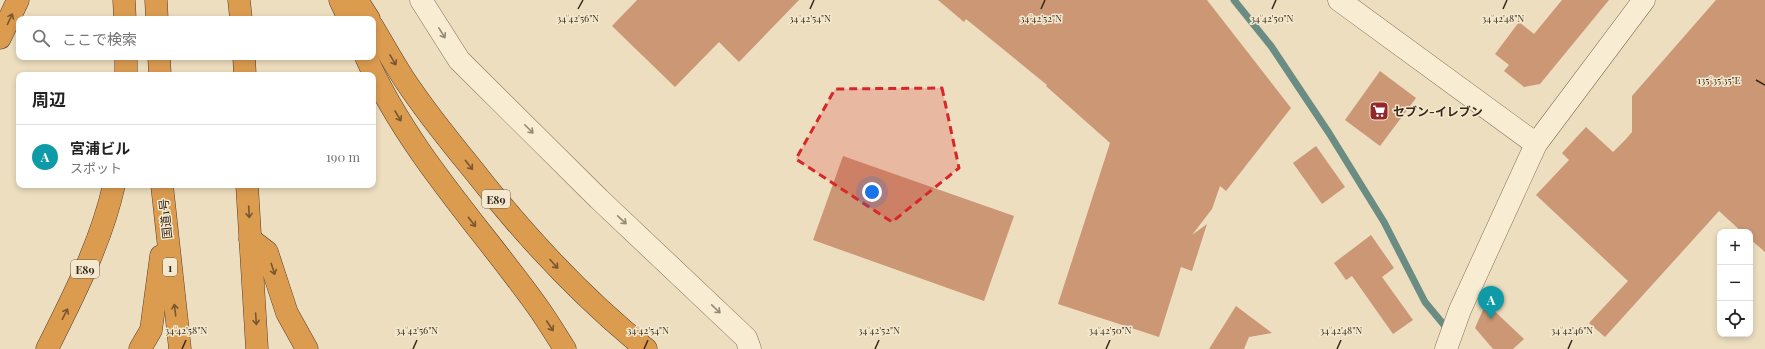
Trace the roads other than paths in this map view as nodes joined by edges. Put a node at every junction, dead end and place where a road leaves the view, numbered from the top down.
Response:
1 (18, 0) edge
2 (124, 0) edge
3 (156, 0) edge
4 (239, 0) edge
5 (340, 0) edge
6 (357, 0) edge
7 (421, 0) edge
8 (1338, 0) edge
9 (1644, 0) edge
10 (125, 16) edge
11 (157, 16) edge
12 (241, 16) edge
13 (348, 16) edge
14 (366, 16) edge
15 (376, 32) edge
16 (0, 38) edge
17 (126, 60) edge
18 (159, 60) edge
19 (244, 60) edge
20 (368, 60) edge
21 (126, 72) edge
22 (160, 72) edge
23 (245, 72) edge
24 (374, 72) edge
25 (376, 76) edge
26 (1536, 144) junction
27 (113, 188) edge
28 (162, 188) edge
29 (247, 188) edge
30 (165, 224) junction
31 (250, 239) junction
32 (1446, 348) edge
33 (47, 349) edge
34 (140, 349) edge
35 (180, 349) edge
36 (257, 349) edge
37 (307, 349) edge
38 (565, 349) edge
39 (646, 349) edge
40 (750, 349) edge

16 -> 1 highway
2 - 10 highway
3 - 11 highway
4 - 12 highway
5 - 13 highway
6 - 14 highway
7 -> 40 street
8 - 26 street
9 - 26 street
15 -> 39 highway, E89
17 - 21 highway
18 - 22 highway
19 - 23 highway
20 -> 24 highway, E89
25 -> 38 highway, E89
26 - 32 street
33 -> 27 highway, E89
28 - 30 highway, 国道1号 / 1
29 -> 31 highway
30 - 34 highway
35 -> 30 highway, 国道1号 / 1
31 -> 36 highway
31 -> 37 highway

